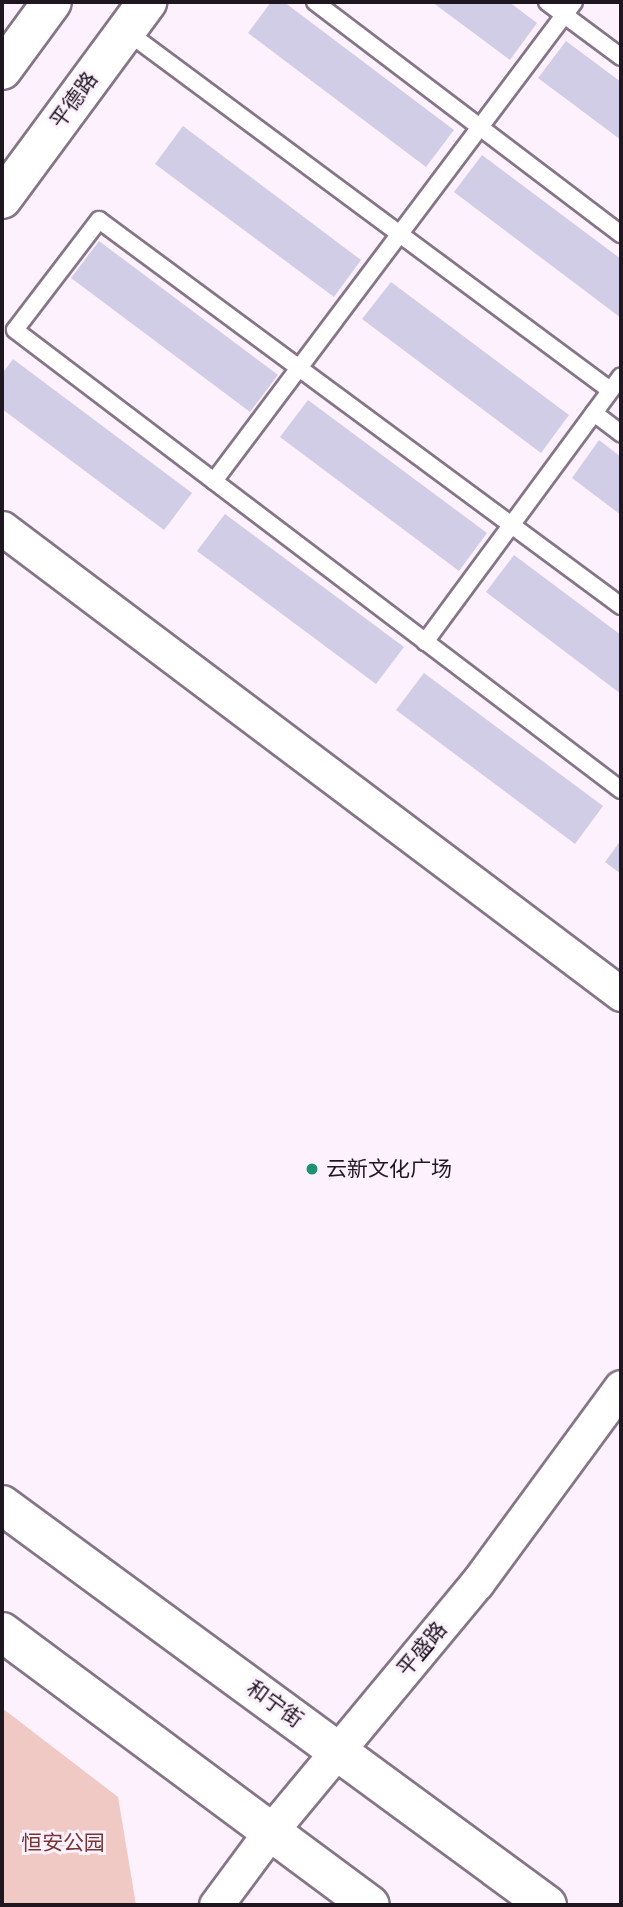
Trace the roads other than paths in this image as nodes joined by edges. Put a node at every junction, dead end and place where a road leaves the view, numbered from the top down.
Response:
1 (52, 2) edge
2 (314, 2) edge
3 (547, 2) edge
4 (569, 8) edge
5 (136, 16) edge
6 (621, 57) edge
7 (2, 70) edge
8 (480, 127) junction
9 (2, 199) edge
10 (400, 234) junction
11 (621, 234) edge
12 (299, 367) junction
13 (621, 376) edge
14 (610, 390) junction
15 (594, 413) junction
16 (621, 433) edge
17 (214, 481) junction
18 (512, 524) junction
19 (2, 528) edge
20 (621, 606) edge
21 (425, 642) junction
22 (621, 790) edge
23 (621, 994) edge
24 (621, 1387) edge
25 (2, 1505) edge
26 (2, 1632) edge
27 (338, 1750) junction
28 (271, 1832) junction
29 (216, 1905) edge
30 (370, 1905) edge
31 (547, 1905) edge

1 - 7 main road
2 - 8 lane
3 - 4 lane
4 - 6 lane
4 - 8 lane
5 - 9 main road, 平德路
5 - 10 lane
8 - 10 lane
8 - 11 lane
10 - 12 lane
10 - 14 lane
12 - 17 lane
12 - 17 lane
12 - 18 lane
13 - 14 lane
14 - 15 lane
15 - 16 lane
15 - 18 lane
17 - 21 lane
18 - 20 lane
18 - 21 lane
19 - 23 street
21 - 22 lane
24 - 27 street, 平盛路
25 - 27 main road, 和宁街
26 - 28 main road
27 - 28 street, 平盛路
27 - 31 main road, 和宁街
28 - 29 street, 平盛路
28 - 30 main road

